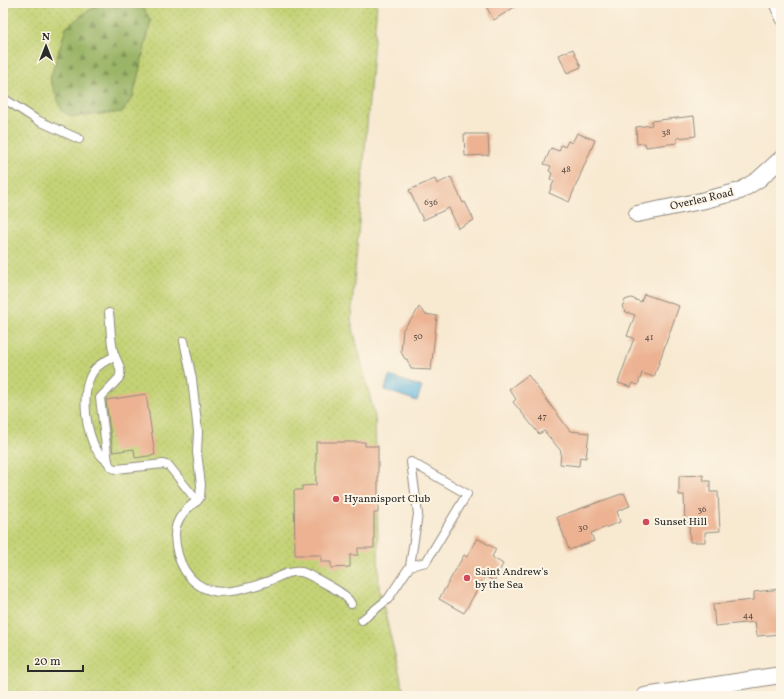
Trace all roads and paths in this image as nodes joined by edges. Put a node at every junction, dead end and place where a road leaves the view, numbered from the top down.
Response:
1 (773, 3) edge
2 (781, 21) edge
3 (3, 98) edge
4 (79, 139) dead end
5 (781, 159) edge
6 (637, 214) dead end
7 (109, 313) dead end
8 (184, 341) dead end
9 (115, 356) junction
10 (108, 462) junction
11 (197, 501) junction
12 (410, 566) junction
13 (351, 604) dead end
14 (362, 620) dead end
15 (781, 675) edge
16 (694, 692) edge
17 (645, 696) edge

1 - 2 lane
3 - 4 lane
5 - 6 street, Overlea Road
7 - 9 lane
8 - 11 lane
9 - 10 lane
9 - 10 lane
10 - 11 lane
11 - 13 lane
12 - 12 lane
12 - 14 lane
15 - 16 street
16 - 17 street

